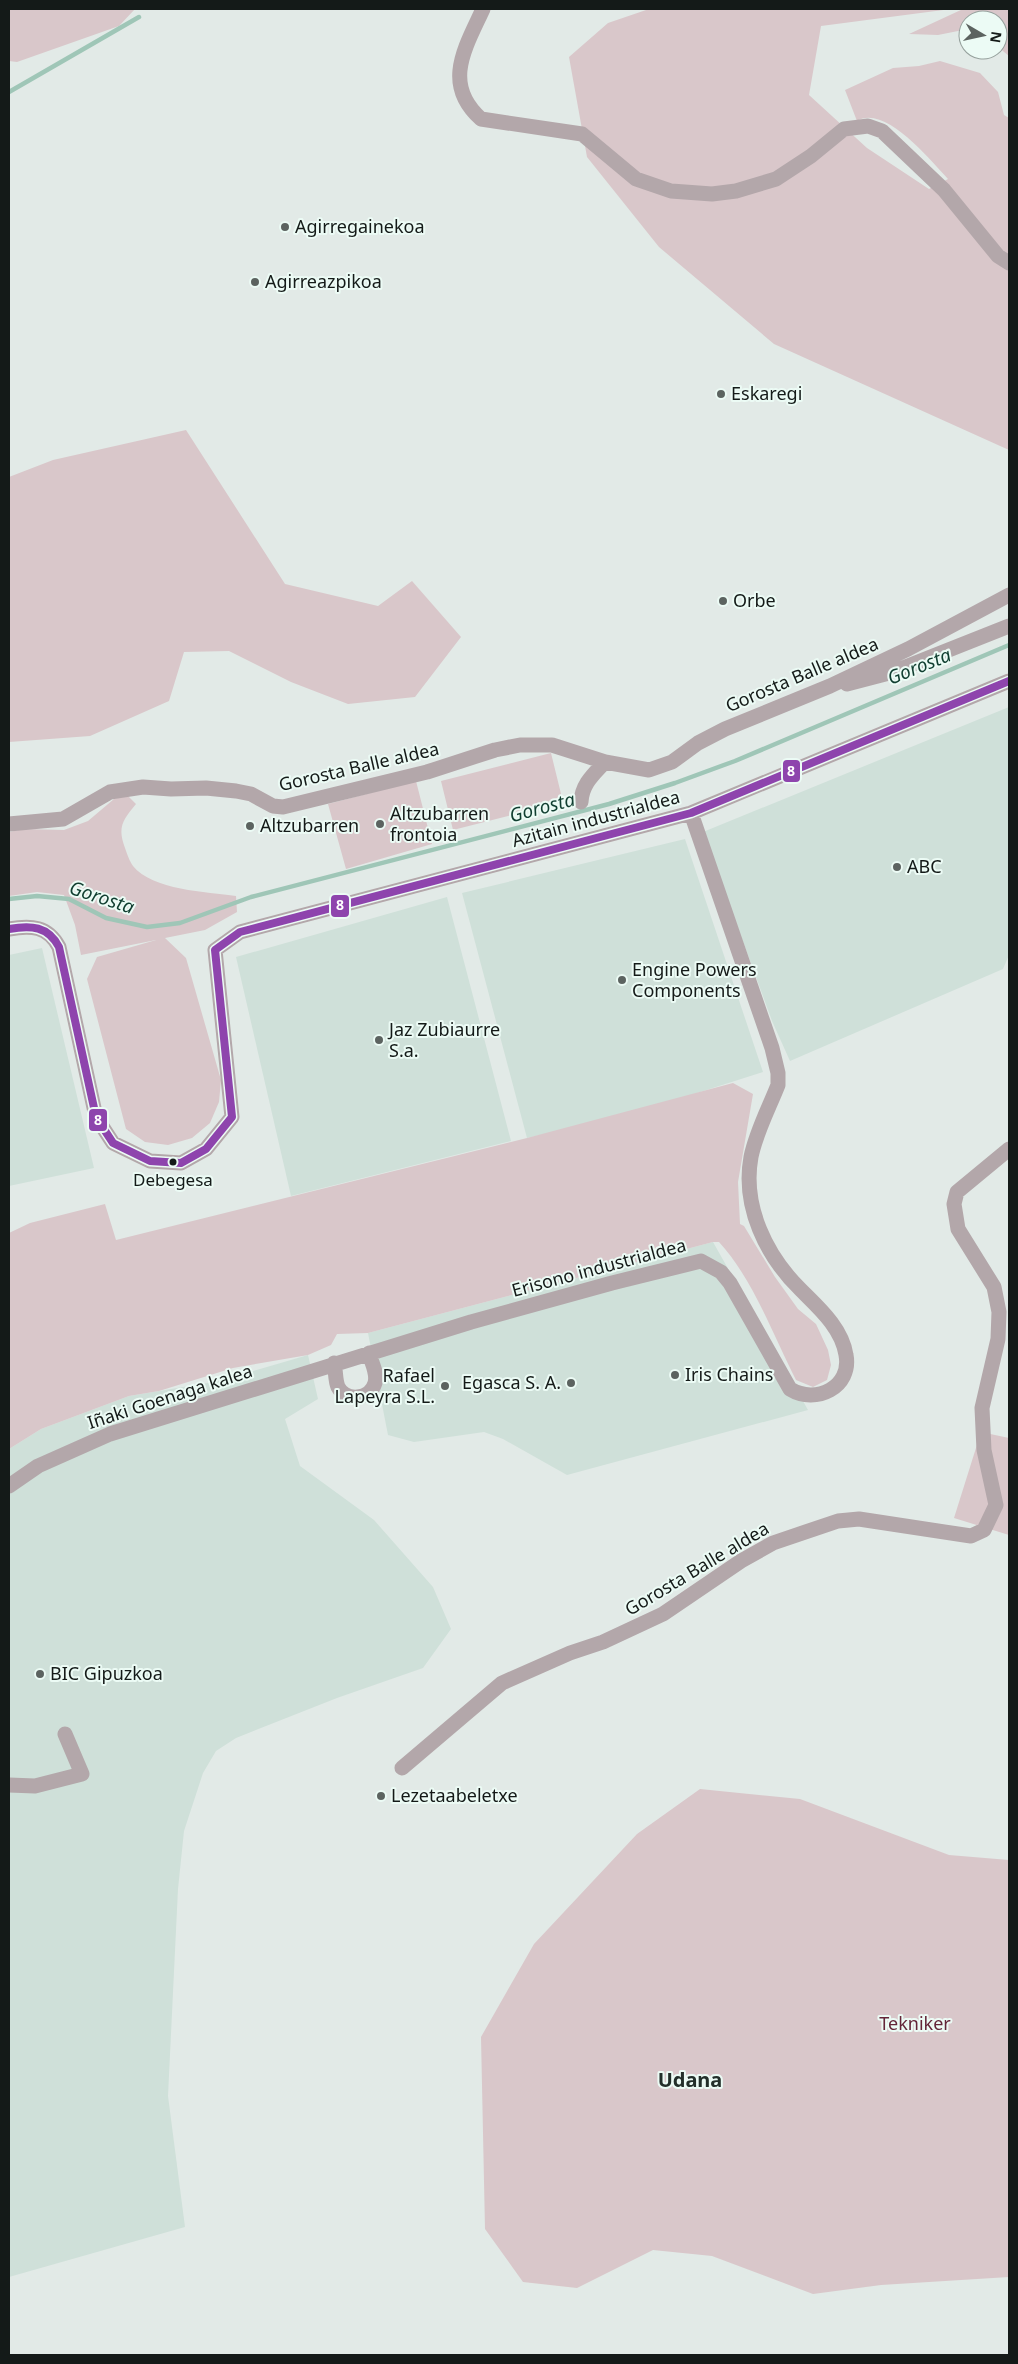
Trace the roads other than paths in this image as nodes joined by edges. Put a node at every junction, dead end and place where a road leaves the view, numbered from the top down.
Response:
1 (484, 9) edge
2 (1009, 263) edge
3 (1009, 595) edge
4 (1009, 626) edge
5 (1009, 681) edge
6 (830, 686) junction
7 (605, 762) junction
8 (581, 802) dead end
9 (692, 813) junction
10 (9, 824) edge
11 (9, 929) edge
12 (1009, 1149) edge
13 (369, 1353) junction
14 (349, 1359) joint
15 (334, 1363) junction
16 (9, 1486) edge
17 (65, 1734) dead end
18 (402, 1768) dead end
19 (9, 1785) edge

1 - 2 street
3 - 6 street, Gorosta Balle aldea
4 - 6 street
5 - 9 street, Azitain industrialdea
6 - 7 street, Gorosta Balle aldea
7 - 8 street
7 - 10 street, Gorosta Balle aldea
9 - 11 street, Azitain industrialdea
9 - 13 street, Erisono industrialdea
12 - 18 street, Gorosta Balle aldea
13 - 14 street, Erisono industrialdea
13 - 15 street
14 - 15 street, Iñaki Goenaga kalea
15 - 16 street, Iñaki Goenaga kalea
17 - 19 street

